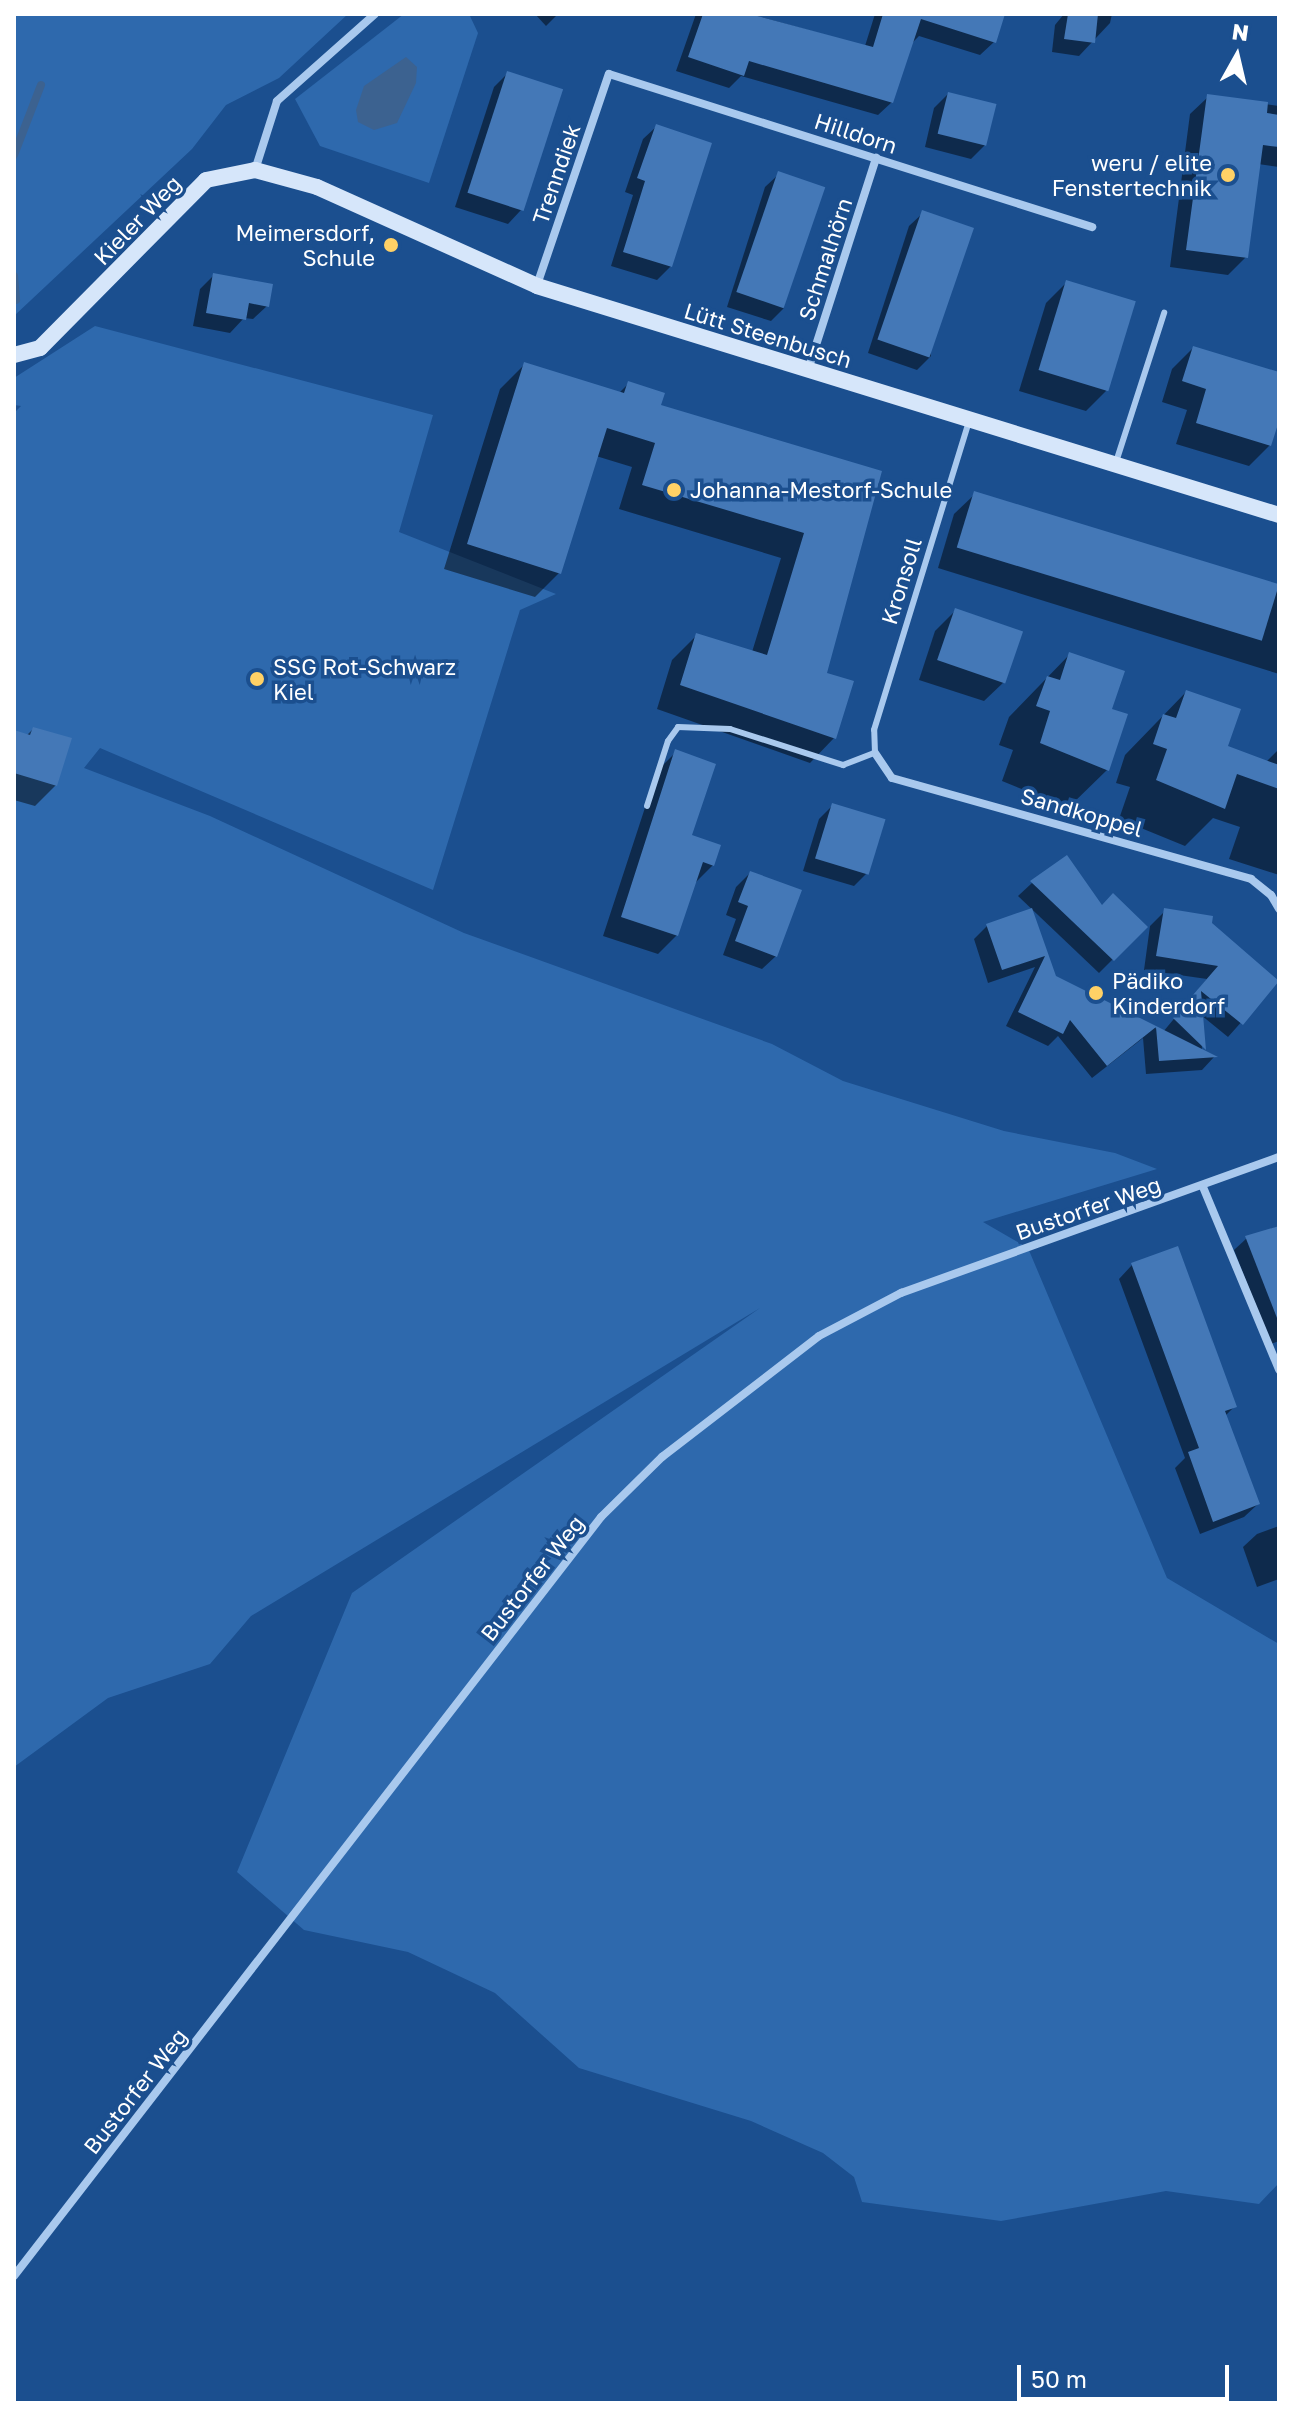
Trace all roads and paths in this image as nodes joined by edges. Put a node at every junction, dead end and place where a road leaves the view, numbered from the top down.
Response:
1 (375, 14) edge
2 (609, 74) joint
3 (876, 158) junction
4 (255, 170) junction
5 (1092, 227) dead end
6 (537, 286) junction
7 (1164, 313) dead end
8 (14, 355) edge
9 (808, 371) junction
10 (969, 421) junction
11 (1115, 465) junction
12 (1279, 515) edge
13 (875, 753) junction
14 (647, 806) dead end
15 (1279, 909) edge
16 (1279, 1157) edge
17 (1203, 1187) junction
18 (1279, 1370) edge
19 (14, 2276) edge

1 - 4 street
2 - 3 street, Hilldorn
2 - 6 street, Trenndiek
3 - 5 street, Hilldorn
3 - 9 street, Schmalhörn
4 - 6 street, Lütt Steenbusch
4 - 8 street, Kieler Weg
6 - 9 street, Lütt Steenbusch
7 - 11 lane
9 - 10 street, Lütt Steenbusch
10 - 11 street, Lütt Steenbusch
10 - 13 lane, Kronsoll
11 - 12 street, Lütt Steenbusch
13 - 14 lane
13 - 15 street, Sandkoppel
16 - 17 street, Bustorfer Weg
17 - 18 street
17 - 19 street, Bustorfer Weg

